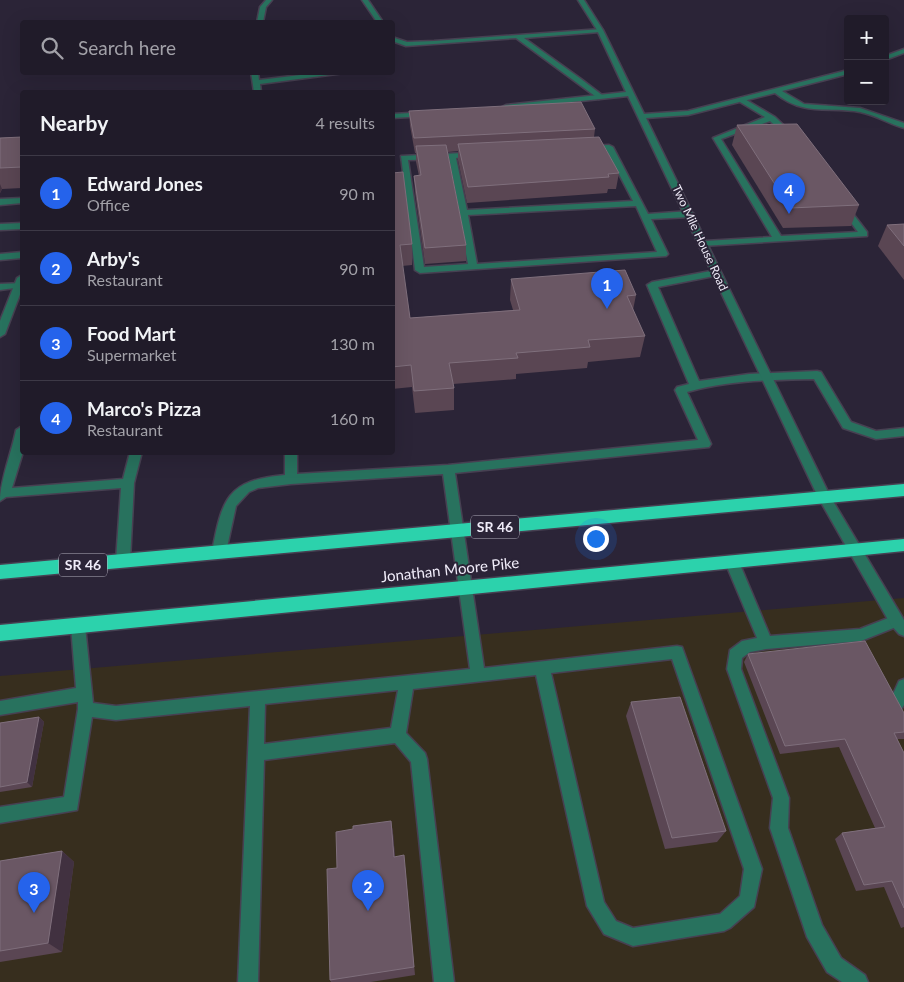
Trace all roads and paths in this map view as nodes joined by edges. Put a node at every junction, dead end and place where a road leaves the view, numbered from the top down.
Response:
1 (269, 0) edge
2 (365, 0) edge
3 (582, 0) edge
4 (260, 20) edge
5 (379, 20) edge
6 (600, 30) junction
7 (517, 36) junction
8 (395, 40) edge
9 (904, 51) edge
10 (889, 57) edge
11 (844, 73) edge
12 (255, 75) edge
13 (321, 75) edge
14 (256, 82) junction
15 (258, 90) edge
16 (777, 92) junction
17 (630, 94) junction
18 (599, 97) junction
19 (743, 100) junction
20 (497, 108) edge
21 (431, 114) edge
22 (395, 116) edge
23 (640, 116) junction
24 (770, 118) junction
25 (904, 126) edge
26 (799, 146) edge
27 (580, 148) edge
28 (472, 155) edge
29 (452, 156) junction
30 (838, 200) edge
31 (20, 201) edge
32 (0, 202) edge
33 (639, 203) junction
34 (463, 213) junction
35 (690, 214) junction
36 (645, 216) junction
37 (20, 226) edge
38 (0, 227) edge
39 (778, 239) junction
40 (705, 244) junction
41 (20, 255) edge
42 (0, 256) edge
43 (473, 267) junction
44 (716, 273) junction
45 (20, 282) edge
46 (20, 284) edge
47 (0, 287) edge
48 (0, 334) edge
49 (766, 377) junction
50 (695, 386) junction
51 (904, 432) edge
52 (20, 439) edge
53 (135, 455) edge
54 (291, 455) edge
55 (448, 469) junction
56 (291, 479) junction
57 (128, 483) junction
58 (904, 490) edge
59 (2, 494) edge
60 (824, 497) junction
61 (457, 530) junction
62 (904, 545) edge
63 (856, 550) junction
64 (219, 552) junction
65 (123, 561) junction
66 (732, 562) junction
67 (0, 572) edge
68 (466, 587) junction
69 (78, 626) junction
70 (900, 626) edge
71 (0, 633) edge
72 (861, 635) junction
73 (766, 644) junction
74 (870, 652) edge
75 (542, 668) junction
76 (478, 674) junction
77 (407, 682) junction
78 (888, 686) edge
79 (904, 686) edge
80 (258, 698) junction
81 (85, 702) junction
82 (0, 708) edge
83 (900, 710) edge
84 (398, 735) junction
85 (256, 753) junction
86 (0, 815) edge
87 (248, 982) edge
88 (444, 982) edge
89 (858, 982) edge

1 - 4 street
2 - 5 street
3 - 6 street, Two Mile House Road
6 - 7 street
6 - 17 street, Two Mile House Road
7 - 8 street
7 - 18 street
9 - 10 street
11 - 16 street
12 - 14 street
13 - 14 street
14 - 15 street
16 - 19 street
16 - 25 street
17 - 18 street
17 - 23 street, Two Mile House Road
18 - 20 street
19 - 23 street
19 - 24 street
21 - 22 street
23 - 35 street, Two Mile House Road
24 - 26 street
24 - 39 street
27 - 33 street
28 - 29 street
29 - 34 street
29 - 43 street
30 - 39 street
31 - 32 street
33 - 34 street
33 - 36 street
34 - 43 street
35 - 36 street
35 - 40 street, Two Mile House Road
36 - 43 street
37 - 38 street
39 - 40 street
40 - 44 street, Two Mile House Road
41 - 42 street
44 - 49 street, Two Mile House Road
44 - 50 street
45 - 47 street
46 - 48 street
49 - 50 street
49 - 51 street
49 - 60 street, Two Mile House Road
50 - 55 street
52 - 59 street
53 - 57 street
54 - 56 street
55 - 56 street
55 - 61 street
56 - 64 street
57 - 59 street
57 - 65 street
58 - 60 highway, SR 46
60 - 61 highway, SR 46
60 - 63 street, Two Mile House Road
61 - 64 highway, SR 46
61 - 68 street
62 - 63 highway, Jonathan Moore Pike
63 - 66 highway, Jonathan Moore Pike
63 - 70 street, Two Mile House Road
64 - 65 highway, SR 46
65 - 67 highway, SR 46
66 - 68 highway, Jonathan Moore Pike
66 - 73 street
68 - 69 highway, Jonathan Moore Pike
68 - 76 street
69 - 71 highway, Jonathan Moore Pike
69 - 81 street
70 - 72 street
72 - 73 street
72 - 74 street
73 - 89 street
75 - 75 street
75 - 76 street
76 - 77 street
77 - 80 street
77 - 84 street
78 - 83 street
79 - 83 street
80 - 81 street
80 - 85 street
81 - 82 street
81 - 86 street
84 - 85 street
84 - 88 street
85 - 87 street

